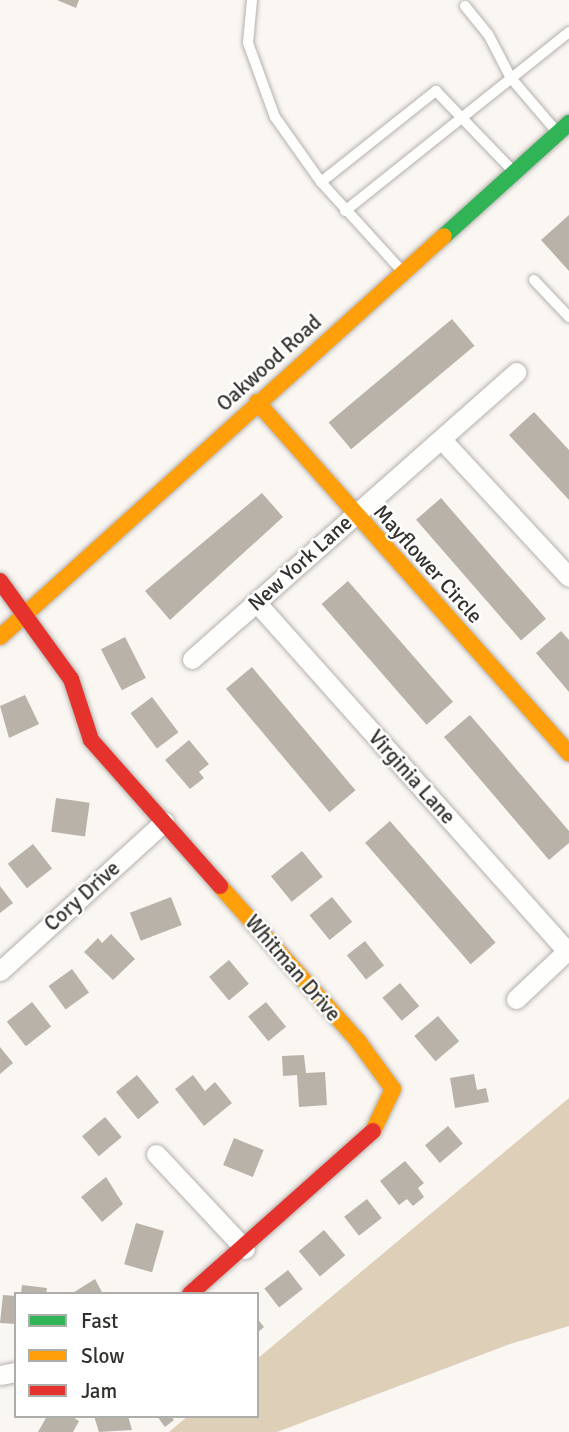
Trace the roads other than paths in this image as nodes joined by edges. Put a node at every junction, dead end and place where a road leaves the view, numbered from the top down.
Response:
1 (252, 0) edge
2 (465, 6) dead end
3 (569, 32) edge
4 (511, 78) junction
5 (462, 118) junction
6 (563, 127) edge
7 (512, 170) junction
8 (320, 182) junction
9 (345, 211) junction
10 (402, 271) junction
11 (534, 280) dead end
12 (569, 317) edge
13 (516, 372) dead end
14 (257, 402) junction
15 (443, 441) junction
16 (355, 514) junction
17 (569, 577) edge
18 (0, 581) edge
19 (256, 603) junction
20 (25, 614) junction
21 (0, 637) edge
22 (192, 659) dead end
23 (569, 754) edge
24 (164, 822) junction
25 (568, 950) edge
26 (0, 971) edge
27 (516, 999) dead end
28 (156, 1154) dead end
29 (244, 1249) junction
30 (192, 1292) edge

1 - 8 lane
2 - 4 lane
3 - 4 lane
4 - 5 lane
4 - 6 lane
5 - 7 lane
5 - 8 lane
5 - 9 lane
6 - 7 street, Oakwood Road
7 - 10 street, Oakwood Road
8 - 9 lane
9 - 10 lane
10 - 14 street, Oakwood Road
11 - 12 lane
13 - 15 street, New York Lane
14 - 16 street, Mayflower Circle
14 - 20 street, Oakwood Road
15 - 16 street, New York Lane
15 - 17 street
16 - 19 street, New York Lane
16 - 23 street, Mayflower Circle
18 - 20 street, Whitman Drive
19 - 22 street, New York Lane
19 - 25 street, Virginia Lane
20 - 21 street, Oakwood Road
20 - 24 street, Whitman Drive
24 - 26 street, Cory Drive
24 - 29 street, Whitman Drive
25 - 27 street
28 - 29 street
29 - 30 street, Whitman Drive

